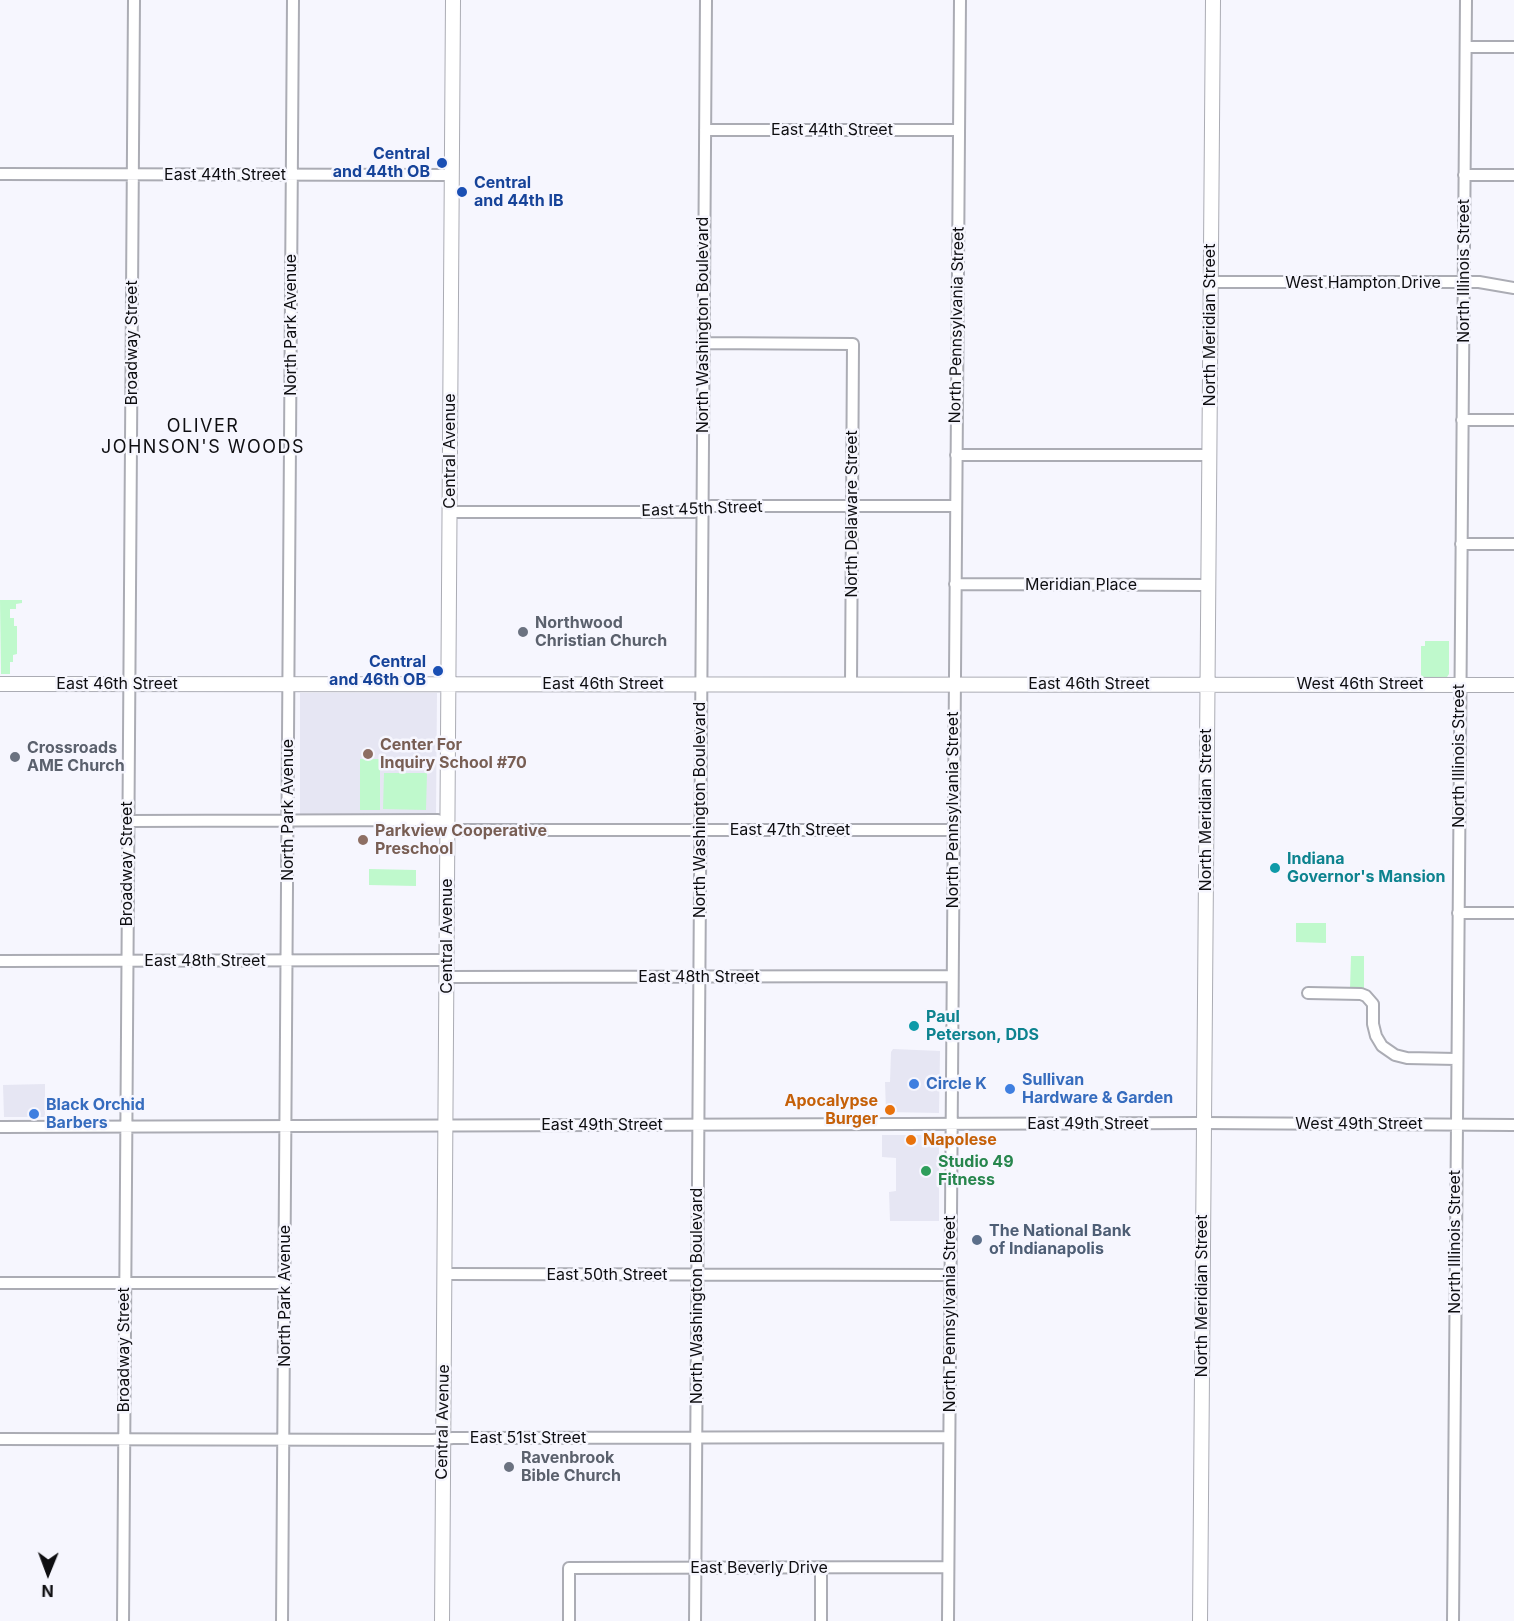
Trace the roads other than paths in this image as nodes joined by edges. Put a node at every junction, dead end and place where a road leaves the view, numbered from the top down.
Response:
1 (134, 0) edge
2 (293, 0) edge
3 (453, 0) edge
4 (706, 0) edge
5 (960, 0) edge
6 (1213, 0) edge
7 (1466, 0) edge
8 (1466, 47) junction
9 (1514, 47) edge
10 (705, 130) junction
11 (959, 130) junction
12 (0, 174) edge
13 (133, 175) junction
14 (292, 175) junction
15 (451, 175) junction
16 (1464, 175) junction
17 (1514, 175) edge
18 (1211, 282) junction
19 (1464, 283) junction
20 (1514, 288) edge
21 (703, 343) junction
22 (1462, 420) junction
23 (1514, 420) edge
24 (956, 455) junction
25 (1209, 455) junction
26 (851, 506) junction
27 (956, 506) junction
28 (703, 508) junction
29 (449, 512) junction
30 (1461, 544) junction
31 (1514, 544) edge
32 (955, 584) junction
33 (1208, 585) junction
34 (0, 684) edge
35 (129, 684) junction
36 (288, 684) junction
37 (448, 684) junction
38 (701, 684) junction
39 (851, 684) junction
40 (954, 684) junction
41 (1460, 684) junction
42 (1207, 685) junction
43 (1514, 685) edge
44 (128, 821) junction
45 (288, 821) junction
46 (447, 830) junction
47 (700, 830) junction
48 (953, 830) junction
49 (1458, 913) junction
50 (1514, 913) edge
51 (287, 960) junction
52 (446, 960) junction
53 (0, 961) edge
54 (126, 961) junction
55 (952, 976) junction
56 (446, 977) junction
57 (699, 977) junction
58 (1308, 993) dead end
59 (1456, 1059) junction
60 (1203, 1123) junction
61 (951, 1124) junction
62 (1456, 1124) junction
63 (445, 1125) junction
64 (698, 1125) junction
65 (1514, 1125) edge
66 (125, 1126) junction
67 (286, 1126) junction
68 (0, 1127) edge
69 (444, 1274) junction
70 (697, 1275) junction
71 (950, 1275) junction
72 (0, 1283) edge
73 (124, 1283) junction
74 (285, 1283) junction
75 (696, 1437) junction
76 (949, 1437) junction
77 (0, 1439) edge
78 (442, 1439) junction
79 (123, 1440) junction
80 (284, 1440) junction
81 (948, 1567) junction
82 (695, 1568) junction
83 (821, 1568) junction
84 (123, 1621) edge
85 (282, 1621) edge
86 (442, 1621) edge
87 (569, 1621) edge
88 (695, 1621) edge
89 (821, 1621) edge
90 (948, 1621) edge
91 (1200, 1621) edge
92 (1452, 1621) edge

1 - 13 street, Broadway Street
2 - 14 street, North Park Avenue
3 - 15 main road, Central Avenue
4 - 10 street, North Washington Boulevard
5 - 11 street, North Pennsylvania Street
6 - 18 main road, North Meridian Street
7 - 8 street, North Illinois Street
8 - 9 street
8 - 16 street, North Illinois Street
10 - 11 street, East 44th Street
10 - 21 street, North Washington Boulevard
11 - 24 street, North Pennsylvania Street
12 - 13 street, East 44th Street
13 - 14 street, East 44th Street
13 - 35 street, Broadway Street
14 - 15 street, East 44th Street
14 - 36 street, North Park Avenue
15 - 29 main road, Central Avenue
16 - 17 street
16 - 19 street, North Illinois Street
18 - 19 street, West Hampton Drive
18 - 25 main road, North Meridian Street
19 - 20 street, West Hampton Drive
19 - 22 street, North Illinois Street
21 - 26 street, North Delaware Street
21 - 28 street, North Washington Boulevard
22 - 23 street
22 - 30 street, North Illinois Street
24 - 25 street
24 - 27 street, North Pennsylvania Street
25 - 33 main road, North Meridian Street
26 - 27 street, East 45th Street
26 - 28 street, East 45th Street
26 - 39 street, North Delaware Street
27 - 32 street, North Pennsylvania Street
28 - 29 street, East 45th Street
28 - 38 street, North Washington Boulevard
29 - 37 main road, Central Avenue
30 - 31 street
30 - 41 street, North Illinois Street
32 - 33 street, Meridian Place
32 - 40 street, North Pennsylvania Street
33 - 42 main road, North Meridian Street
34 - 35 main road, East 46th Street
35 - 36 main road, East 46th Street
35 - 44 street, Broadway Street
36 - 37 main road, East 46th Street
36 - 45 street, North Park Avenue
37 - 38 main road, East 46th Street
37 - 46 main road, Central Avenue
38 - 39 main road, East 46th Street
38 - 47 street, North Washington Boulevard
39 - 40 main road, East 46th Street
40 - 42 main road, East 46th Street
40 - 48 street, North Pennsylvania Street
41 - 42 main road, West 46th Street
41 - 43 main road, West 46th Street
41 - 49 street, North Illinois Street
42 - 60 main road, North Meridian Street
44 - 45 street, East 47th Street
44 - 54 street, Broadway Street
45 - 46 street, East 47th Street
45 - 51 street, North Park Avenue
46 - 47 street, East 47th Street
46 - 52 main road, Central Avenue
47 - 48 street, East 47th Street
47 - 57 street, North Washington Boulevard
48 - 55 street, North Pennsylvania Street
49 - 50 street
49 - 59 street, North Illinois Street
51 - 52 street, East 48th Street
51 - 54 street, East 48th Street
51 - 67 street, North Park Avenue
52 - 56 main road, Central Avenue
53 - 54 street, East 48th Street
54 - 66 street, Broadway Street
55 - 57 street, East 48th Street
55 - 61 street, North Pennsylvania Street
56 - 57 street, East 48th Street
56 - 63 main road, Central Avenue
57 - 64 street, North Washington Boulevard
58 - 59 street
59 - 62 street, North Illinois Street
60 - 61 street, East 49th Street
60 - 62 street, West 49th Street
60 - 91 main road, North Meridian Street
61 - 64 street, East 49th Street
61 - 71 street, North Pennsylvania Street
62 - 65 street, West 49th Street
62 - 92 street, North Illinois Street
63 - 64 street, East 49th Street
63 - 67 street, East 49th Street
63 - 69 main road, Central Avenue
64 - 70 street, North Washington Boulevard
66 - 67 street, East 49th Street
66 - 68 street, East 49th Street
66 - 73 street, Broadway Street
67 - 74 street, North Park Avenue
69 - 70 street, East 50th Street
69 - 78 main road, Central Avenue
70 - 71 street, East 50th Street
70 - 75 street, North Washington Boulevard
71 - 76 street, North Pennsylvania Street
72 - 73 street
73 - 74 street
73 - 79 street, Broadway Street
74 - 80 street, North Park Avenue
75 - 76 street, East 51st Street
75 - 78 street, East 51st Street
75 - 82 street, North Washington Boulevard
76 - 81 street, North Pennsylvania Street
77 - 79 street, East 51st Street
78 - 80 street, East 51st Street
78 - 86 main road, Central Avenue
79 - 80 street, East 51st Street
79 - 84 street, Broadway Street
80 - 85 street, North Park Avenue
81 - 83 street, East Beverly Drive
81 - 90 street, North Pennsylvania Street
82 - 83 street, East Beverly Drive
82 - 87 street, East Beverly Drive
82 - 88 street, North Washington Boulevard
83 - 89 street

